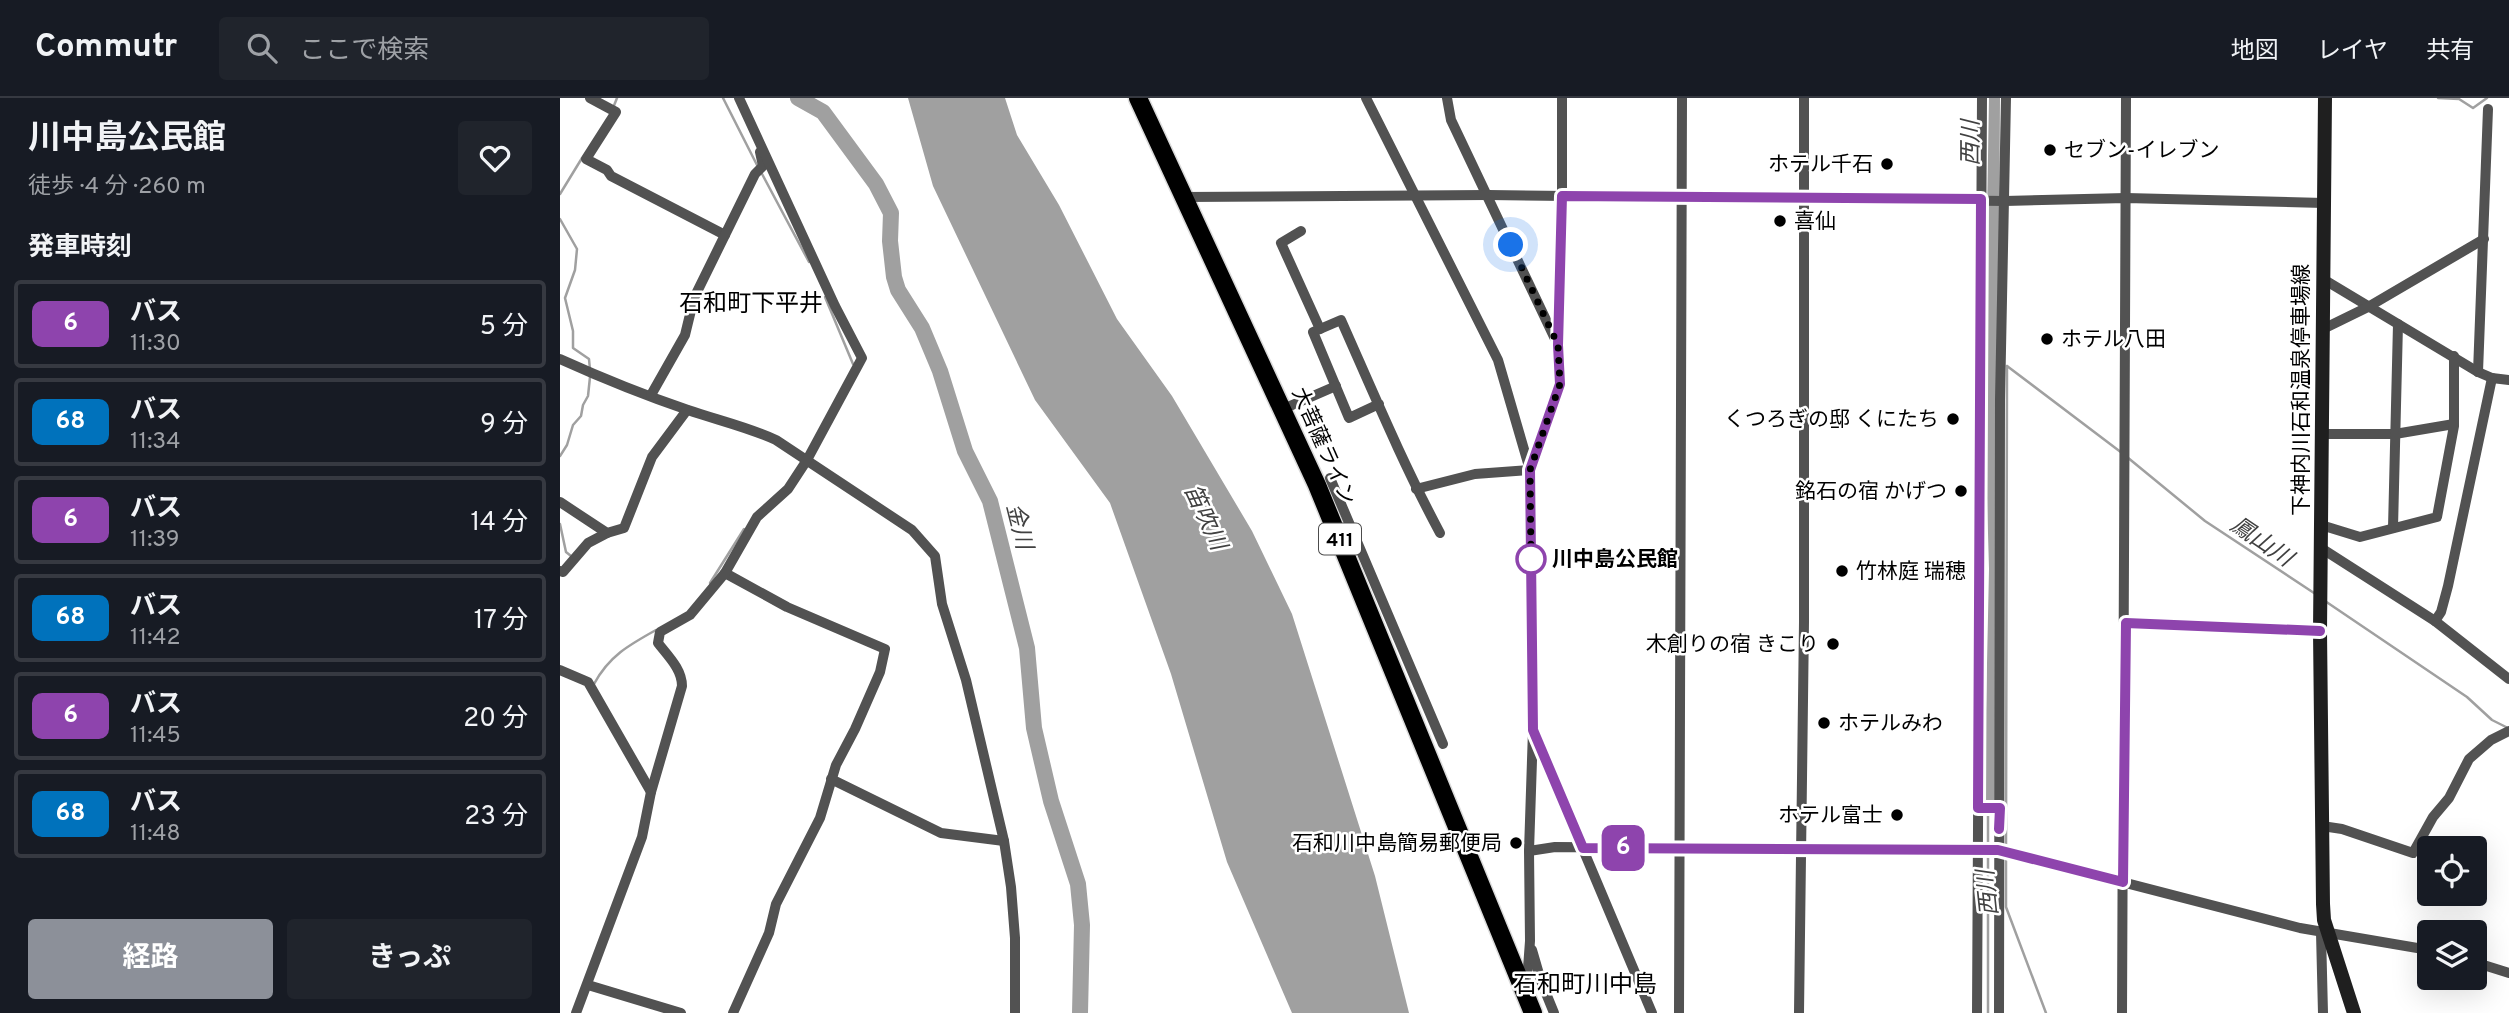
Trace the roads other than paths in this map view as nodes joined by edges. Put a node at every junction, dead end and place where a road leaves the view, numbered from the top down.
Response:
1 (590, 98) edge
2 (739, 98) edge
3 (1138, 98) edge
4 (1366, 98) edge
5 (1447, 98) edge
6 (1562, 98) edge
7 (1682, 98) edge
8 (1804, 98) edge
9 (1982, 98) edge
10 (2006, 98) edge
11 (2126, 98) edge
12 (2325, 98) edge
13 (2488, 109) dead end
14 (757, 135) junction
15 (1415, 195) junction
16 (1488, 195) junction
17 (1562, 196) junction
18 (1185, 197) junction
19 (1681, 197) junction
20 (1805, 197) junction
21 (2126, 198) junction
22 (1982, 199) junction
23 (2003, 201) junction
24 (2324, 203) junction
25 (1301, 231) dead end
26 (725, 235) junction
27 (2484, 239) junction
28 (2323, 279) junction
29 (2368, 307) junction
30 (2398, 324) junction
31 (1320, 329) junction
32 (2323, 329) junction
33 (1558, 345) junction
34 (2454, 356) junction
35 (560, 359) edge
36 (2478, 372) junction
37 (2492, 377) junction
38 (2509, 380) edge
39 (1336, 386) junction
40 (650, 395) junction
41 (1379, 404) junction
42 (1283, 409) junction
43 (687, 410) junction
44 (2454, 424) junction
45 (2395, 434) junction
46 (2322, 435) junction
47 (805, 458) junction
48 (1530, 470) junction
49 (1330, 478) dead end
50 (1416, 489) junction
51 (560, 502) edge
52 (2321, 525) junction
53 (2393, 528) junction
54 (607, 533) junction
55 (1440, 533) dead end
56 (2321, 548) junction
57 (1355, 557) junction
58 (560, 571) edge
59 (724, 573) junction
60 (2435, 621) junction
61 (2126, 623) junction
62 (2320, 631) junction
63 (560, 670) edge
64 (2509, 679) edge
65 (1533, 730) junction
66 (2508, 731) edge
67 (1443, 744) dead end
68 (831, 779) junction
69 (651, 792) junction
70 (1981, 808) junction
71 (1998, 808) junction
72 (2322, 826) junction
73 (1004, 841) junction
74 (1583, 848) junction
75 (1681, 848) junction
76 (1800, 849) junction
77 (1529, 851) junction
78 (1996, 851) junction
79 (2123, 882) junction
80 (2325, 934) junction
81 (1530, 941) junction
82 (2417, 948) edge
83 (2487, 966) edge
84 (2509, 973) edge
85 (588, 985) junction
86 (1523, 988) junction
87 (576, 1013) edge
88 (681, 1013) edge
89 (733, 1013) edge
90 (1015, 1013) edge
91 (1533, 1013) edge
92 (1554, 1013) edge
93 (1652, 1013) edge
94 (1679, 1013) edge
95 (1798, 1013) edge
96 (1977, 1013) edge
97 (1999, 1013) edge
98 (2122, 1013) edge
99 (2323, 1013) edge
100 (2354, 1013) edge

1 - 26 street
2 - 14 street
3 - 18 highway, 大菩薩ライン / 411
4 - 15 street
5 - 16 street
6 - 17 street
7 - 19 street
8 - 20 street
9 - 22 street
10 - 23 street
11 - 21 street
12 - 24 main road, 下神内川石和温泉停車場線
13 - 27 street
14 - 26 street
14 - 47 street
15 - 16 street
15 - 18 street
15 - 48 street
16 - 17 street
16 - 33 street
17 - 19 street
17 - 33 street
18 - 42 highway, 大菩薩ライン / 411
19 - 20 street
19 - 75 street
20 - 22 street
20 - 76 street
21 - 23 street
21 - 24 street
21 - 61 street
22 - 23 street
22 - 70 street
23 - 71 street
24 - 28 main road, 下神内川石和温泉停車場線
25 - 31 street
26 - 40 street
27 - 29 street
27 - 36 street
28 - 29 street
28 - 32 main road, 下神内川石和温泉停車場線
29 - 30 street
29 - 32 street
30 - 34 street
30 - 45 street
31 - 39 street
31 - 41 street
32 - 46 main road, 下神内川石和温泉停車場線
33 - 48 street
34 - 36 street
34 - 44 street
35 - 40 street
36 - 37 street
37 - 38 street
37 - 60 street
39 - 41 street
39 - 42 street
40 - 43 street
41 - 50 street
42 - 57 highway, 大菩薩ライン / 411
43 - 47 street
43 - 54 street
44 - 45 street
44 - 53 street
45 - 46 street
45 - 53 street
46 - 52 main road, 下神内川石和温泉停車場線
47 - 59 street
47 - 73 street
48 - 50 street
48 - 65 street
49 - 57 street
50 - 55 street
51 - 54 street
52 - 53 street
52 - 56 main road, 下神内川石和温泉停車場線
54 - 58 street
56 - 60 street
56 - 62 main road, 下神内川石和温泉停車場線
57 - 67 street
57 - 86 highway, 大菩薩ライン / 411
59 - 68 street
59 - 69 street
60 - 64 street
61 - 62 street
61 - 79 street
62 - 72 main road, 下神内川石和温泉停車場線
63 - 69 street
65 - 74 street
65 - 77 street
66 - 72 street
68 - 73 street
68 - 89 street
69 - 85 street
70 - 71 street
70 - 78 street
71 - 78 street
72 - 80 main road, 下神内川石和温泉停車場線
73 - 90 street
74 - 75 street
74 - 77 street
74 - 93 street
75 - 76 street
75 - 94 street
76 - 78 street
76 - 95 street
77 - 81 street
78 - 79 street
78 - 96 street
78 - 97 street
79 - 80 street
79 - 98 street
80 - 82 street
80 - 99 street
80 - 100 main road, 下神内川石和温泉停車場線
81 - 86 street
81 - 92 street
83 - 84 street
85 - 87 street
85 - 88 street
86 - 91 highway, 大菩薩ライン / 411

